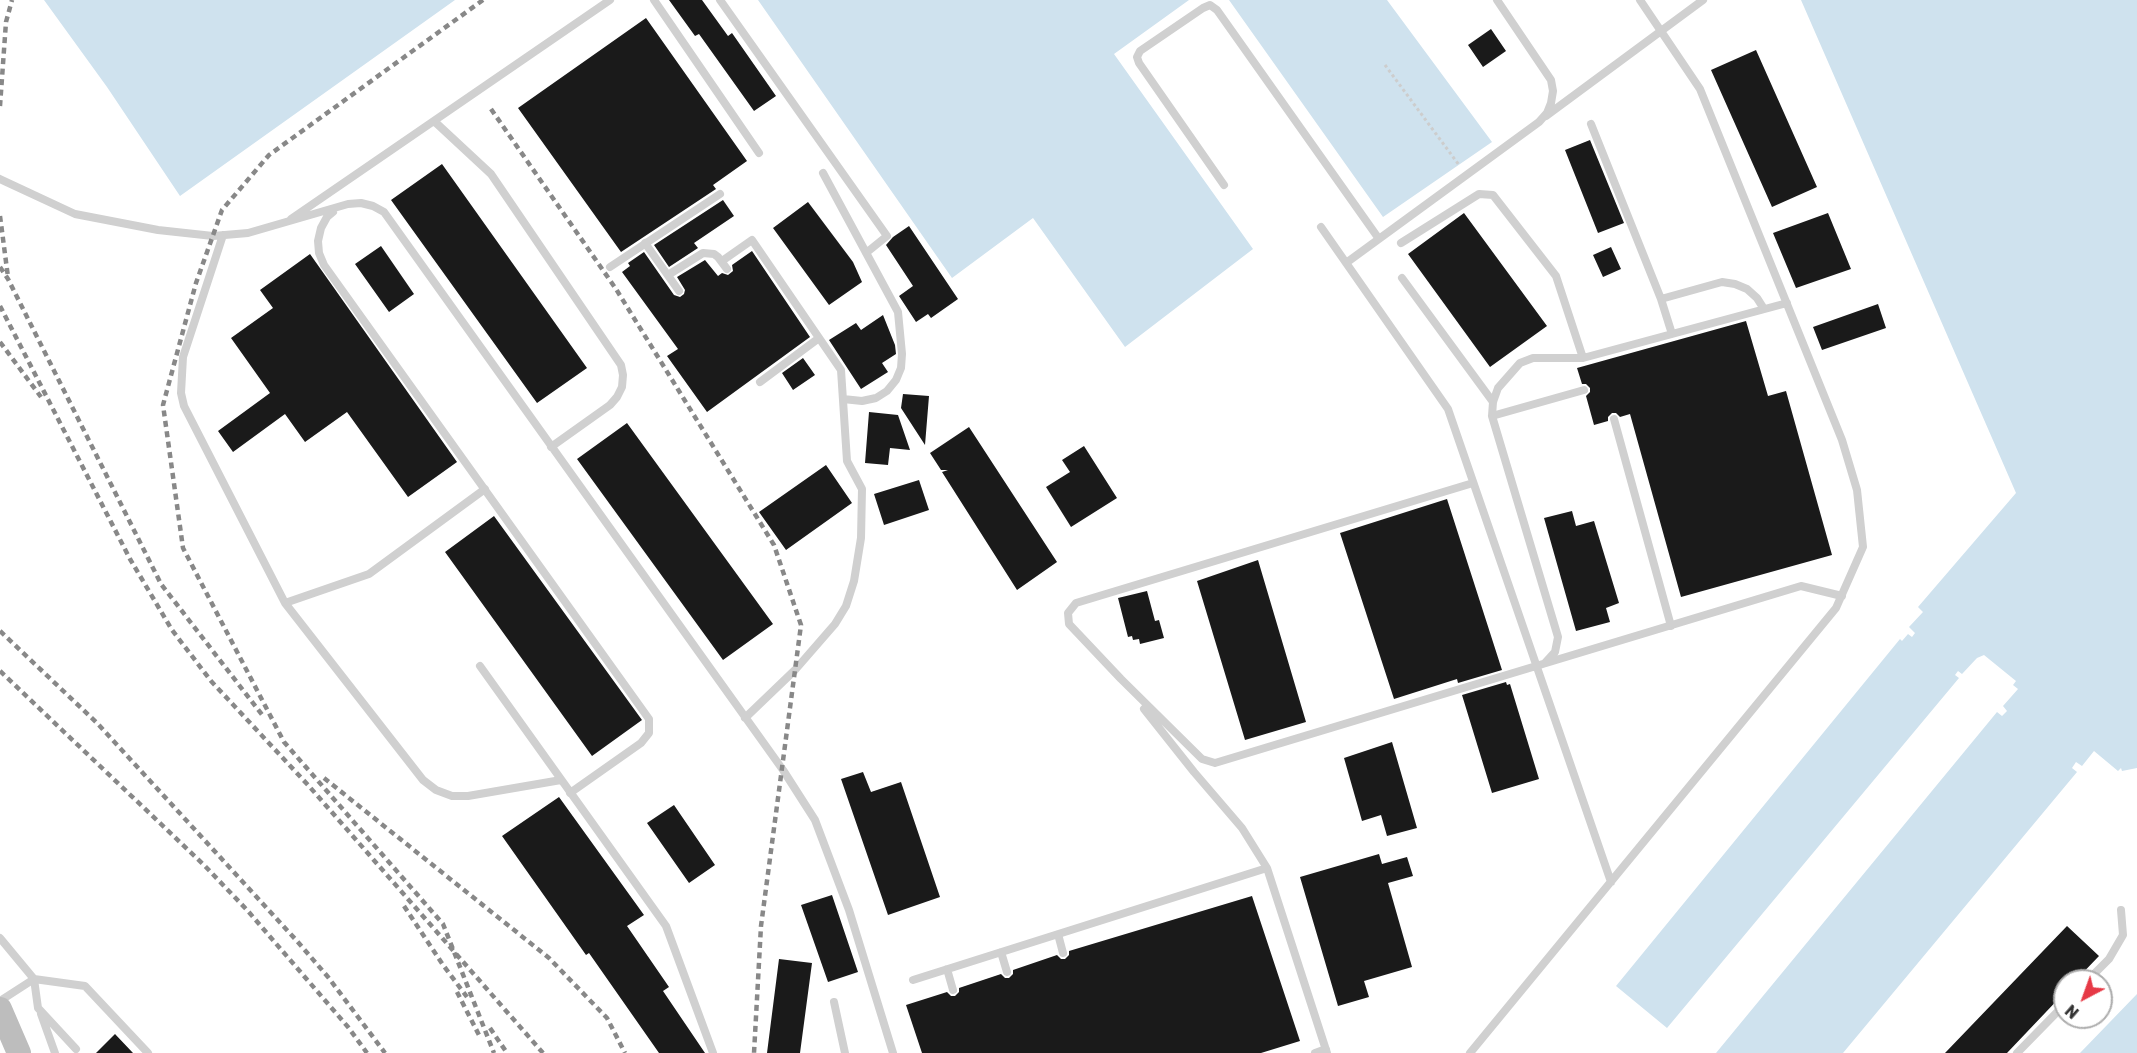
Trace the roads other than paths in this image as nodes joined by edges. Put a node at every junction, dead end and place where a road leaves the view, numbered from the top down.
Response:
1 (610, 0) edge
2 (654, 0) edge
3 (720, 0) edge
4 (1497, 0) edge
5 (1640, 0) edge
6 (1703, 0) edge
7 (1662, 32) junction
8 (434, 121) junction
9 (1539, 122) junction
10 (1591, 124) dead end
11 (759, 153) dead end
12 (823, 173) dead end
13 (0, 179) edge
14 (1224, 185) dead end
15 (720, 194) dead end
16 (337, 209) junction
17 (285, 223) junction
18 (1321, 227) dead end
19 (223, 235) junction
20 (1379, 239) junction
21 (645, 243) junction
22 (1401, 243) dead end
23 (866, 253) junction
24 (1346, 263) junction
25 (610, 267) dead end
26 (668, 275) junction
27 (1402, 278) dead end
28 (679, 291) dead end
29 (1661, 299) junction
30 (1787, 303) junction
31 (1764, 309) junction
32 (1672, 334) junction
33 (819, 338) junction
34 (1583, 358) junction
35 (760, 382) dead end
36 (1584, 390) dead end
37 (843, 399) junction
38 (1493, 402) junction
39 (1492, 416) junction
40 (1614, 419) dead end
41 (550, 447) junction
42 (1473, 483) junction
43 (485, 489) junction
44 (1842, 596) junction
45 (285, 603) junction
46 (1671, 626) junction
47 (480, 666) dead end
48 (1537, 667) junction
49 (1121, 679) junction
50 (745, 718) junction
51 (561, 780) junction
52 (570, 793) junction
53 (1266, 868) junction
54 (1611, 882) junction
55 (2121, 910) dead end
56 (1058, 934) junction
57 (0, 938) edge
58 (1001, 952) junction
59 (1064, 953) dead end
60 (947, 969) junction
61 (2099, 969) edge
62 (1007, 972) dead end
63 (34, 979) junction
64 (913, 980) dead end
65 (953, 990) dead end
66 (0, 1001) edge
67 (834, 1002) dead end
68 (39, 1008) junction
69 (0, 1009) edge
70 (2053, 1016) edge
71 (76, 1049) dead end
72 (1327, 1051) edge
73 (713, 1052) edge
74 (19, 1053) edge
75 (55, 1053) edge
76 (148, 1053) edge
77 (844, 1053) edge
78 (893, 1053) edge
79 (1315, 1053) edge
80 (1470, 1053) edge
81 (2017, 1053) edge

1 - 8 lane
2 - 11 lane
3 - 23 lane
4 - 9 lane
5 - 7 lane
6 - 7 lane
7 - 9 lane
7 - 30 lane
8 - 17 lane
8 - 41 lane
9 - 20 lane
10 - 29 lane
12 - 23 lane
13 - 19 lane
14 - 20 lane
15 - 21 lane
16 - 17 lane
16 - 41 lane
16 - 43 lane
17 - 19 lane
18 - 24 lane
19 - 45 lane
20 - 24 lane
21 - 25 lane
21 - 26 lane
22 - 34 lane
23 - 37 lane
24 - 42 lane
26 - 28 lane
26 - 33 lane
27 - 38 lane
29 - 31 lane
29 - 32 lane
30 - 31 lane
30 - 44 lane
31 - 32 lane
32 - 34 lane
33 - 35 lane
33 - 37 lane
34 - 38 lane
36 - 39 lane
37 - 50 lane
38 - 39 lane
39 - 48 lane
40 - 46 lane
41 - 50 lane
42 - 48 lane
42 - 49 lane
43 - 45 lane
43 - 52 lane
44 - 46 lane
44 - 54 lane
45 - 51 lane
46 - 48 lane
47 - 51 lane
48 - 49 lane
48 - 54 lane
49 - 53 lane
50 - 78 lane
51 - 52 lane
52 - 73 lane
53 - 56 lane
53 - 72 lane
54 - 80 lane
55 - 61 lane
56 - 58 lane
56 - 59 lane
57 - 63 lane
58 - 60 lane
58 - 62 lane
60 - 64 lane
60 - 65 lane
63 - 66 lane
63 - 68 lane
63 - 76 lane
67 - 77 lane
68 - 71 lane
68 - 75 lane
69 - 74 main road
70 - 81 lane
72 - 79 lane

